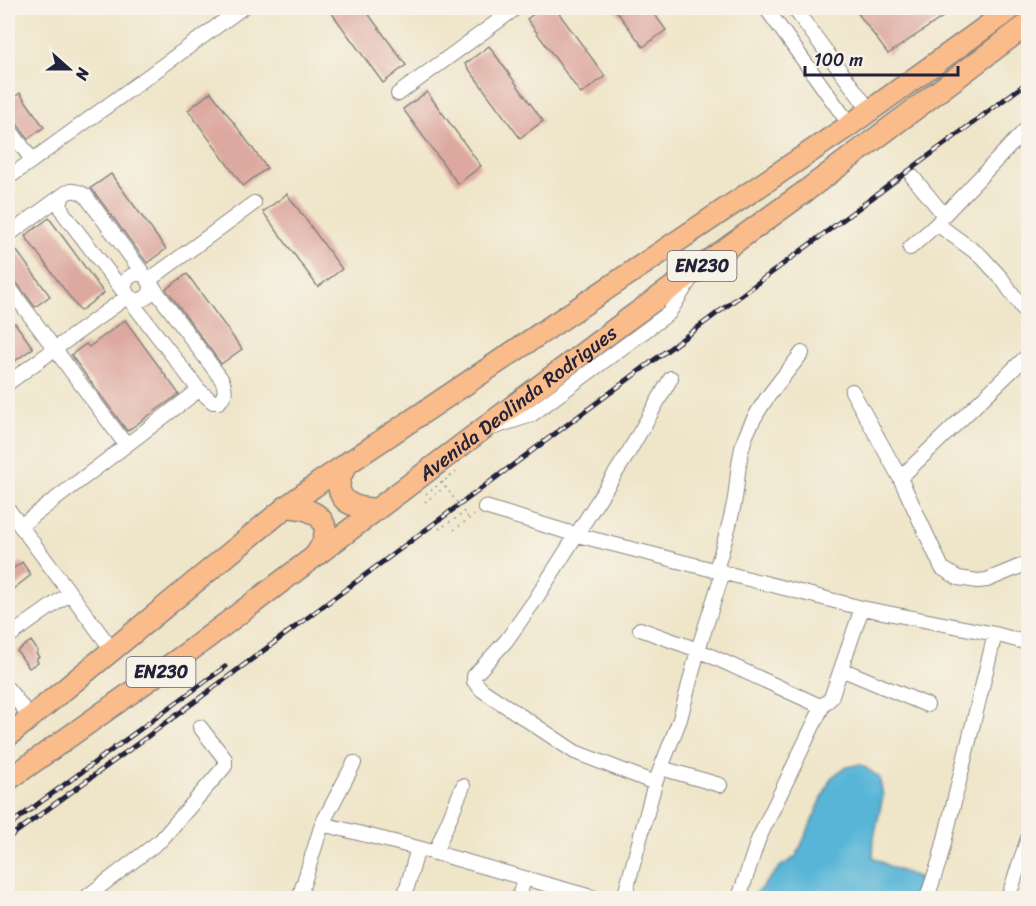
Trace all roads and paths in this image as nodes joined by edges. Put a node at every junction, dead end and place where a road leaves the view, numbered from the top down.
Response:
1 (242, 8) edge
2 (516, 8) edge
3 (766, 8) edge
4 (794, 8) edge
5 (1012, 8) edge
6 (1029, 24) edge
7 (824, 47) junction
8 (804, 60) junction
9 (398, 94) dead end
10 (870, 111) junction
11 (850, 125) junction
12 (8, 127) edge
13 (1029, 127) edge
14 (32, 160) junction
15 (912, 176) dead end
16 (8, 178) edge
17 (63, 195) junction
18 (254, 203) dead end
19 (941, 220) junction
20 (8, 236) edge
21 (910, 248) dead end
22 (149, 280) junction
23 (8, 285) edge
24 (128, 296) junction
25 (1029, 316) edge
26 (56, 349) junction
27 (802, 353) dead end
28 (1029, 355) edge
29 (671, 378) dead end
30 (8, 384) edge
31 (199, 390) junction
32 (852, 391) dead end
33 (126, 445) junction
34 (350, 460) junction
35 (456, 472) dead end
36 (900, 478) junction
37 (442, 482) junction
38 (445, 487) junction
39 (426, 494) dead end
40 (425, 502) dead end
41 (286, 507) junction
42 (485, 507) joint
43 (8, 509) edge
44 (376, 509) junction
45 (464, 513) junction
46 (469, 519) junction
47 (20, 526) junction
48 (439, 529) dead end
49 (454, 530) dead end
50 (577, 535) junction
51 (313, 560) junction
52 (1029, 563) edge
53 (720, 571) junction
54 (70, 593) junction
55 (862, 608) junction
56 (640, 629) dead end
57 (996, 634) junction
58 (8, 637) edge
59 (1029, 643) edge
60 (698, 650) junction
61 (113, 651) junction
62 (841, 669) junction
63 (8, 689) edge
64 (824, 705) junction
65 (927, 705) dead end
66 (30, 717) junction
67 (200, 727) dead end
68 (8, 736) edge
69 (354, 763) dead end
70 (661, 768) junction
71 (8, 780) edge
72 (655, 783) junction
73 (720, 785) dead end
74 (463, 786) dead end
75 (322, 824) junction
76 (1029, 838) edge
77 (418, 848) junction
78 (435, 853) junction
79 (524, 879) junction
80 (85, 898) edge
81 (299, 898) edge
82 (404, 898) edge
83 (519, 898) edge
84 (595, 898) edge
85 (624, 898) edge
86 (739, 898) edge
87 (927, 898) edge
88 (1008, 898) edge

1 - 14 street
2 - 9 street
3 - 8 street
4 - 7 street
5 - 10 highway, Avenida Deolinda Rodrigues / EN230
6 - 44 highway, Avenida Deolinda Rodrigues / EN230
7 - 8 street
7 - 10 street
8 - 11 street
10 - 11 highway, Avenida Deolinda Rodrigues / EN230
11 - 34 highway, Avenida Deolinda Rodrigues / EN230
12 - 14 street
13 - 19 street
14 - 16 street
15 - 19 street
17 - 20 street
17 - 22 street
17 - 24 street
18 - 22 street
19 - 21 street
19 - 25 street
22 - 24 street
22 - 31 street
23 - 26 street
24 - 26 street
24 - 31 street
26 - 30 street
26 - 33 street
27 - 53 street
28 - 36 street
29 - 50 street
31 - 33 street
32 - 36 street
33 - 47 street
34 - 41 highway, Avenida Deolinda Rodrigues / EN230
34 - 44 highway
35 - 37 path
36 - 52 street
37 - 38 path, bridge
37 - 39 path
38 - 40 path
38 - 45 path, bridge
41 - 51 highway
41 - 61 highway, Avenida Deolinda Rodrigues / EN230
42 - 46 path
42 - 50 street
43 - 47 street
44 - 51 highway, Avenida Deolinda Rodrigues / EN230
45 - 46 path, bridge
45 - 48 path
46 - 49 path
47 - 54 street
50 - 53 street
50 - 72 street
51 - 71 highway, Avenida Deolinda Rodrigues / EN230
53 - 55 street
53 - 60 street
54 - 58 street
54 - 61 street
55 - 57 street
55 - 62 street
56 - 60 street
57 - 59 street
57 - 87 street
60 - 64 street
60 - 70 street
61 - 66 highway, Avenida Deolinda Rodrigues / EN230
62 - 64 street
62 - 65 street
63 - 66 street
64 - 86 street
66 - 68 highway, Avenida Deolinda Rodrigues / EN230
67 - 80 street
69 - 75 street
70 - 72 street
70 - 73 street
72 - 85 street
74 - 78 street
75 - 77 street
75 - 81 street
76 - 88 street
77 - 78 street
77 - 82 street
78 - 79 street
79 - 83 street
79 - 84 street

